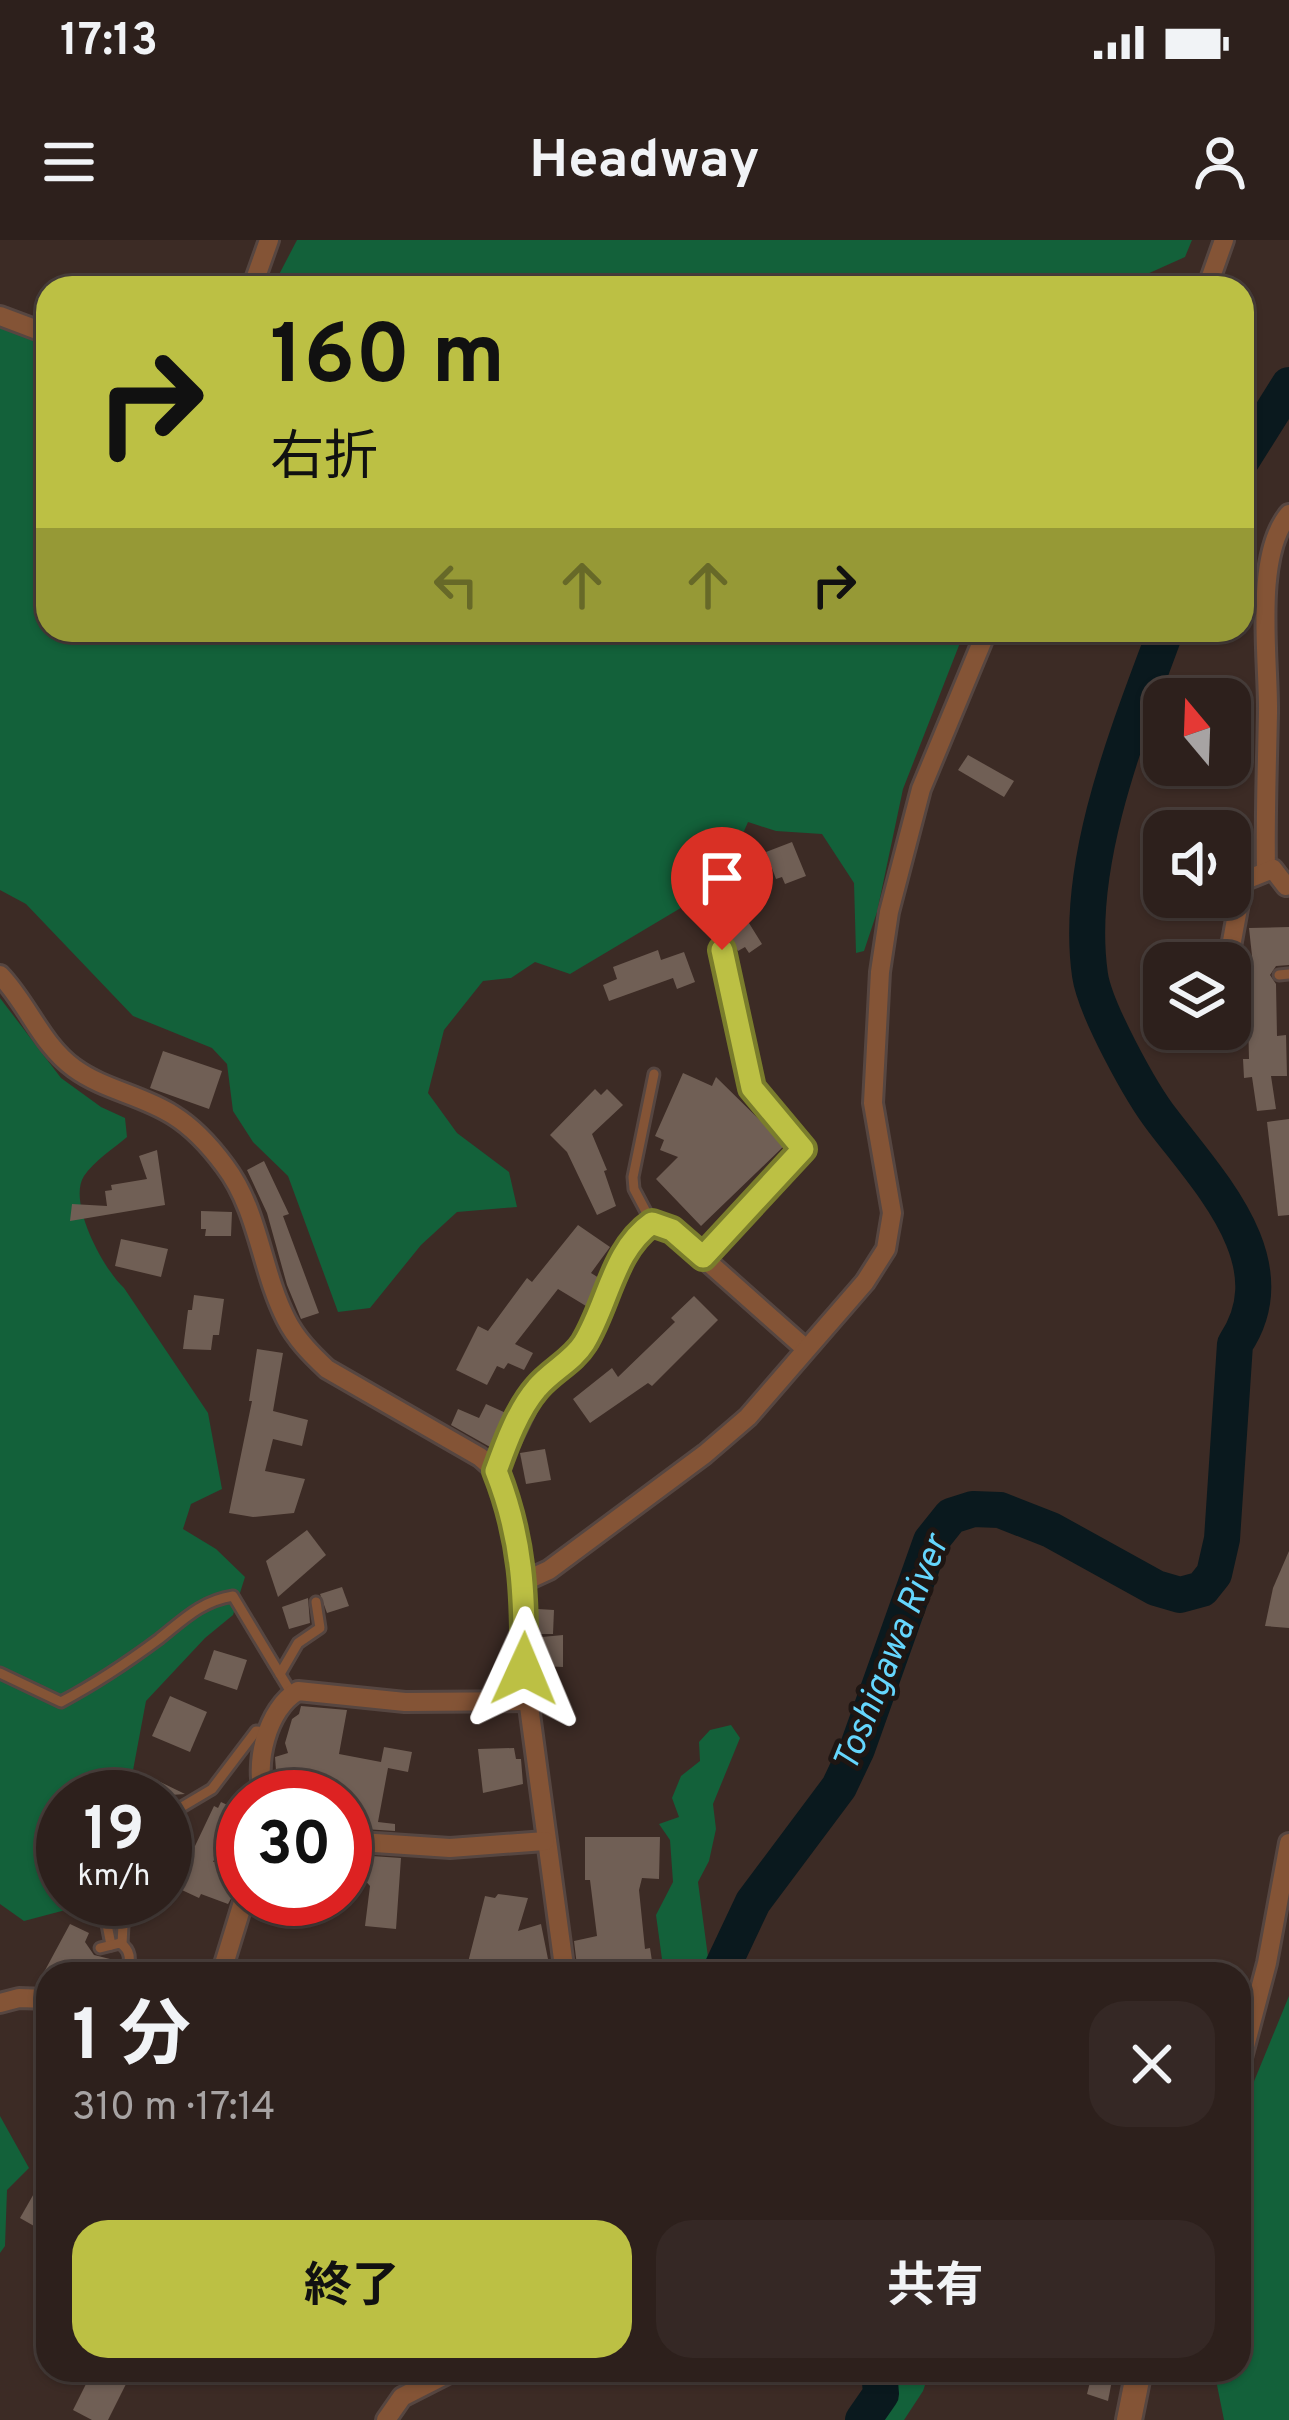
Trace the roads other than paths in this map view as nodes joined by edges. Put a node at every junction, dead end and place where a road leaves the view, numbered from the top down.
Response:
1 (269, 240) edge
2 (1224, 240) edge
3 (256, 276) edge
4 (1211, 276) edge
5 (0, 316) edge
6 (36, 330) edge
7 (1289, 514) edge
8 (981, 642) edge
9 (1266, 870) junction
10 (1288, 888) edge
11 (1231, 942) edge
12 (722, 950) dead end
13 (0, 976) edge
14 (654, 1075) dead end
15 (652, 1223) junction
16 (703, 1257) junction
17 (806, 1349) junction
18 (496, 1471) junction
19 (525, 1581) junction
20 (316, 1602) dead end
21 (0, 1673) edge
22 (280, 1674) junction
23 (292, 1694) junction
24 (528, 1701) junction
25 (270, 1732) junction
26 (260, 1770) edge
27 (192, 1801) edge
28 (545, 1841) junction
29 (372, 1843) edge
30 (1289, 1844) edge
31 (105, 1926) edge
32 (118, 1926) edge
33 (236, 1926) edge
34 (111, 1946) junction
35 (129, 1962) edge
36 (225, 1962) edge
37 (563, 1962) edge
38 (36, 1999) edge
39 (0, 2003) edge
40 (1251, 2024) edge
41 (431, 2382) edge
42 (1138, 2382) edge
43 (1134, 2416) edge
44 (386, 2420) edge

1 - 3 street
2 - 4 street
5 - 6 street
7 - 9 street
8 - 17 street
9 - 10 street
9 - 11 street
12 - 16 lane
13 - 18 street
14 - 15 lane
15 - 16 street
15 - 18 street
16 - 17 street
17 - 19 street
18 - 19 street
19 - 24 street
20 - 22 lane
21 - 22 lane
22 - 23 lane
23 - 24 street
23 - 25 street
24 - 28 street
25 - 26 street
25 - 27 lane
28 - 29 street
28 - 37 street
30 - 40 street
31 - 34 lane
32 - 34 lane
33 - 36 street
34 - 35 lane
38 - 39 street
41 - 44 street
42 - 43 street

